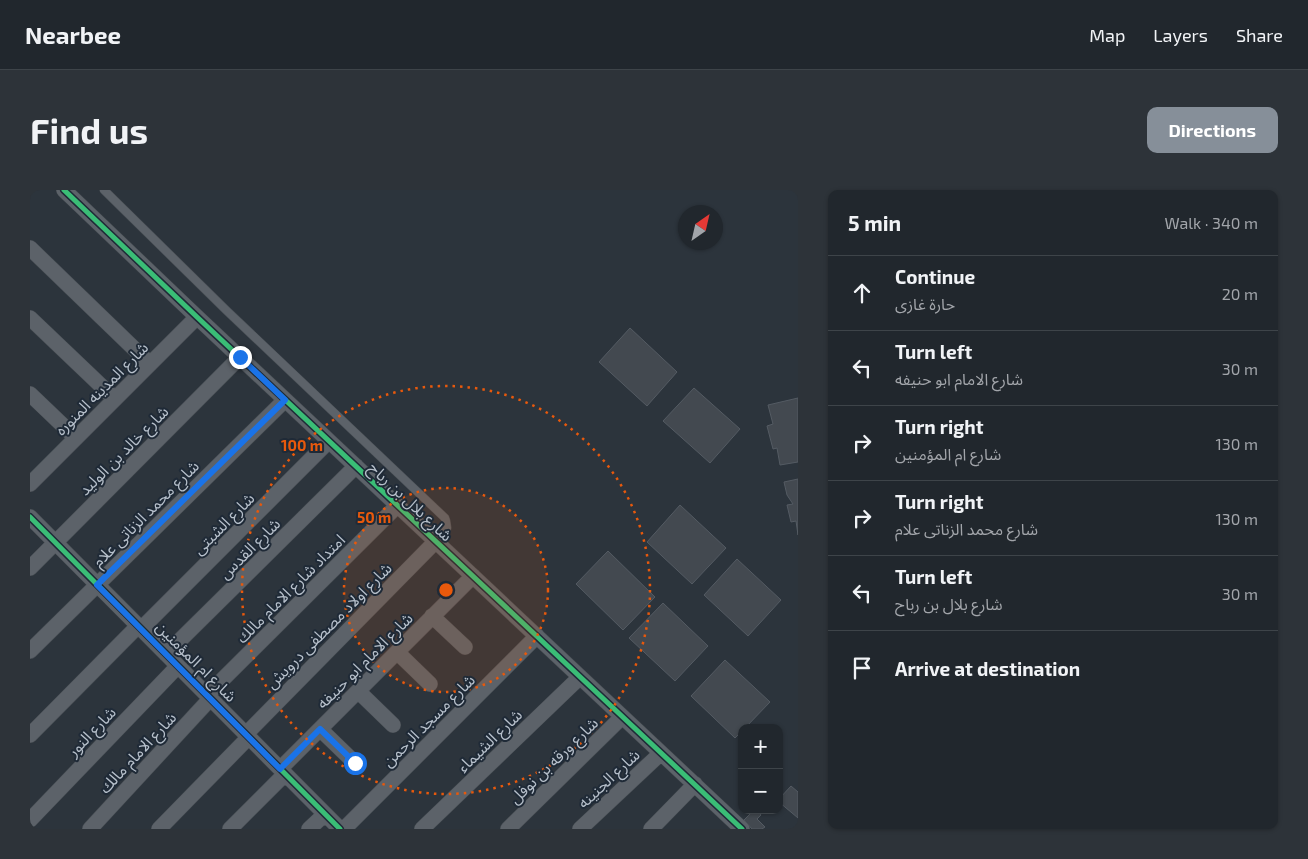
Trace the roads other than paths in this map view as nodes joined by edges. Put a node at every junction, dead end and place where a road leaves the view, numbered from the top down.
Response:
1 (64, 190) edge
2 (104, 190) edge
3 (30, 248) edge
4 (197, 317) junction
5 (30, 318) edge
6 (240, 357) junction
7 (150, 364) junction
8 (30, 394) edge
9 (114, 400) junction
10 (285, 400) junction
11 (76, 438) junction
12 (329, 441) junction
13 (356, 466) junction
14 (34, 474) edge
15 (398, 506) junction
16 (30, 517) edge
17 (436, 541) junction
18 (55, 542) junction
19 (30, 568) edge
20 (473, 576) junction
21 (97, 585) junction
22 (432, 616) junction
23 (140, 628) junction
24 (537, 636) junction
25 (465, 647) dead end
26 (30, 651) edge
27 (397, 652) junction
28 (166, 654) junction
29 (178, 666) junction
30 (580, 677) junction
31 (430, 684) dead end
32 (358, 691) junction
33 (208, 697) junction
34 (622, 717) junction
35 (393, 725) dead end
36 (320, 729) junction
37 (30, 735) edge
38 (247, 736) junction
39 (661, 753) junction
40 (355, 763) dead end
41 (282, 771) junction
42 (695, 784) junction
43 (325, 814) junction
44 (30, 820) edge
45 (90, 829) edge
46 (159, 829) edge
47 (230, 829) edge
48 (309, 829) edge
49 (342, 829) edge
50 (422, 829) edge
51 (508, 829) edge
52 (580, 829) edge
53 (651, 829) edge
54 (742, 829) edge

1 - 4 street, شارع بلال بن رباح
2 - 17 lane
3 - 7 street
4 - 6 street, شارع بلال بن رباح
4 - 7 street, شارع المدينه المنوره
5 - 9 street
6 - 10 street, شارع بلال بن رباح
6 - 18 street, شارع خالد بن الوليد
7 - 9 street, شارع المدينه المنوره
8 - 11 street
9 - 11 street, شارع المدينه المنوره
10 - 12 street, شارع بلال بن رباح
10 - 21 street, شارع محمد الزناتى علام
11 - 14 street, شارع المدينه المنوره
12 - 13 street, شارع بلال بن رباح
12 - 23 street, شارع الشبتى
13 - 15 street, شارع بلال بن رباح
13 - 28 street, شارع القدس
15 - 17 street, شارع بلال بن رباح
15 - 33 street, امتداد شارع الامام مالك
16 - 18 street, شارع ام المؤمنين
17 - 20 street, شارع بلال بن رباح
17 - 38 street, شارع اولاد مصطفى درويش
18 - 19 street, شارع خالد بن الوليد
18 - 21 street, شارع ام المؤمنين
20 - 22 street, شارع الامام ابو حنيفه
20 - 24 street, شارع بلال بن رباح
21 - 23 street, شارع ام المؤمنين
21 - 26 street, شارع محمد الزناتى علام
22 - 25 street
22 - 27 street, شارع الامام ابو حنيفه
23 - 28 street, شارع ام المؤمنين
23 - 37 street, شارع الشبتى
24 - 30 street, شارع بلال بن رباح
24 - 49 street, شارع مسجد الرحمن
27 - 31 street
27 - 32 street, شارع الامام ابو حنيفه
28 - 29 street, شارع ام المؤمنين
29 - 33 street, شارع ام المؤمنين
29 - 44 street, شارع النور
30 - 34 street, شارع بلال بن رباح
30 - 50 street, شارع الشيماء
32 - 35 street
32 - 36 street, شارع الامام ابو حنيفه
33 - 38 street, شارع ام المؤمنين
33 - 45 street, شارع الامام مالك
34 - 39 street, شارع بلال بن رباح
34 - 51 street, شارع ورقه بن نوفل
36 - 40 street
36 - 41 street, شارع الامام ابو حنيفه
38 - 41 street, شارع ام المؤمنين
38 - 46 street, شارع اولاد مصطفى درويش
39 - 42 street, شارع بلال بن رباح
39 - 52 street, شارع الجنينه
41 - 43 street, شارع ام المؤمنين
41 - 47 street, شارع الامام ابو حنيفه
42 - 53 street
42 - 54 street, شارع بلال بن رباح
43 - 48 street
43 - 49 street, شارع ام المؤمنين

